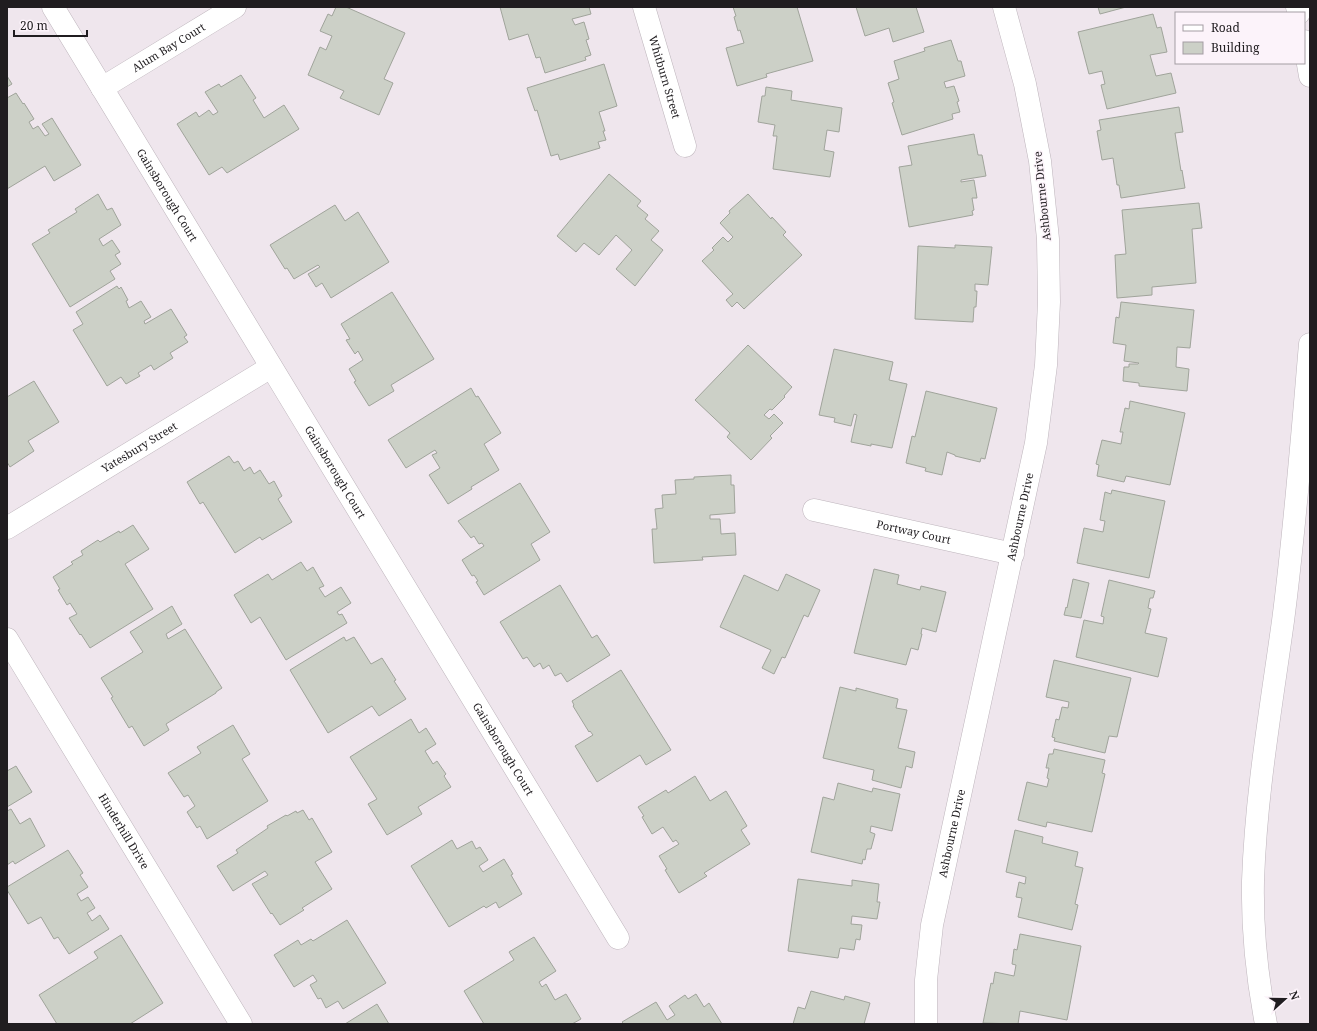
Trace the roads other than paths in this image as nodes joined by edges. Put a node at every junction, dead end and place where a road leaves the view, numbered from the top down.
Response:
1 (53, 7) edge
2 (235, 7) edge
3 (644, 7) edge
4 (1004, 7) edge
5 (1305, 47) edge
6 (1310, 76) edge
7 (102, 88) junction
8 (685, 146) dead end
9 (1310, 344) edge
10 (271, 367) junction
11 (814, 510) dead end
12 (7, 528) edge
13 (1013, 554) junction
14 (7, 639) edge
15 (618, 938) dead end
16 (241, 1024) edge
17 (926, 1024) edge
18 (1266, 1024) edge

1 - 7 main road, Gainsborough Court
2 - 7 main road, Alum Bay Court
3 - 8 main road, Whitburn Street
4 - 13 main road, Ashbourne Drive
5 - 6 main road
7 - 10 main road, Gainsborough Court
9 - 18 main road
10 - 12 main road, Yatesbury Street
10 - 15 main road, Gainsborough Court
11 - 13 main road, Portway Court
13 - 17 main road, Ashbourne Drive
14 - 16 main road, Hinderhill Drive

